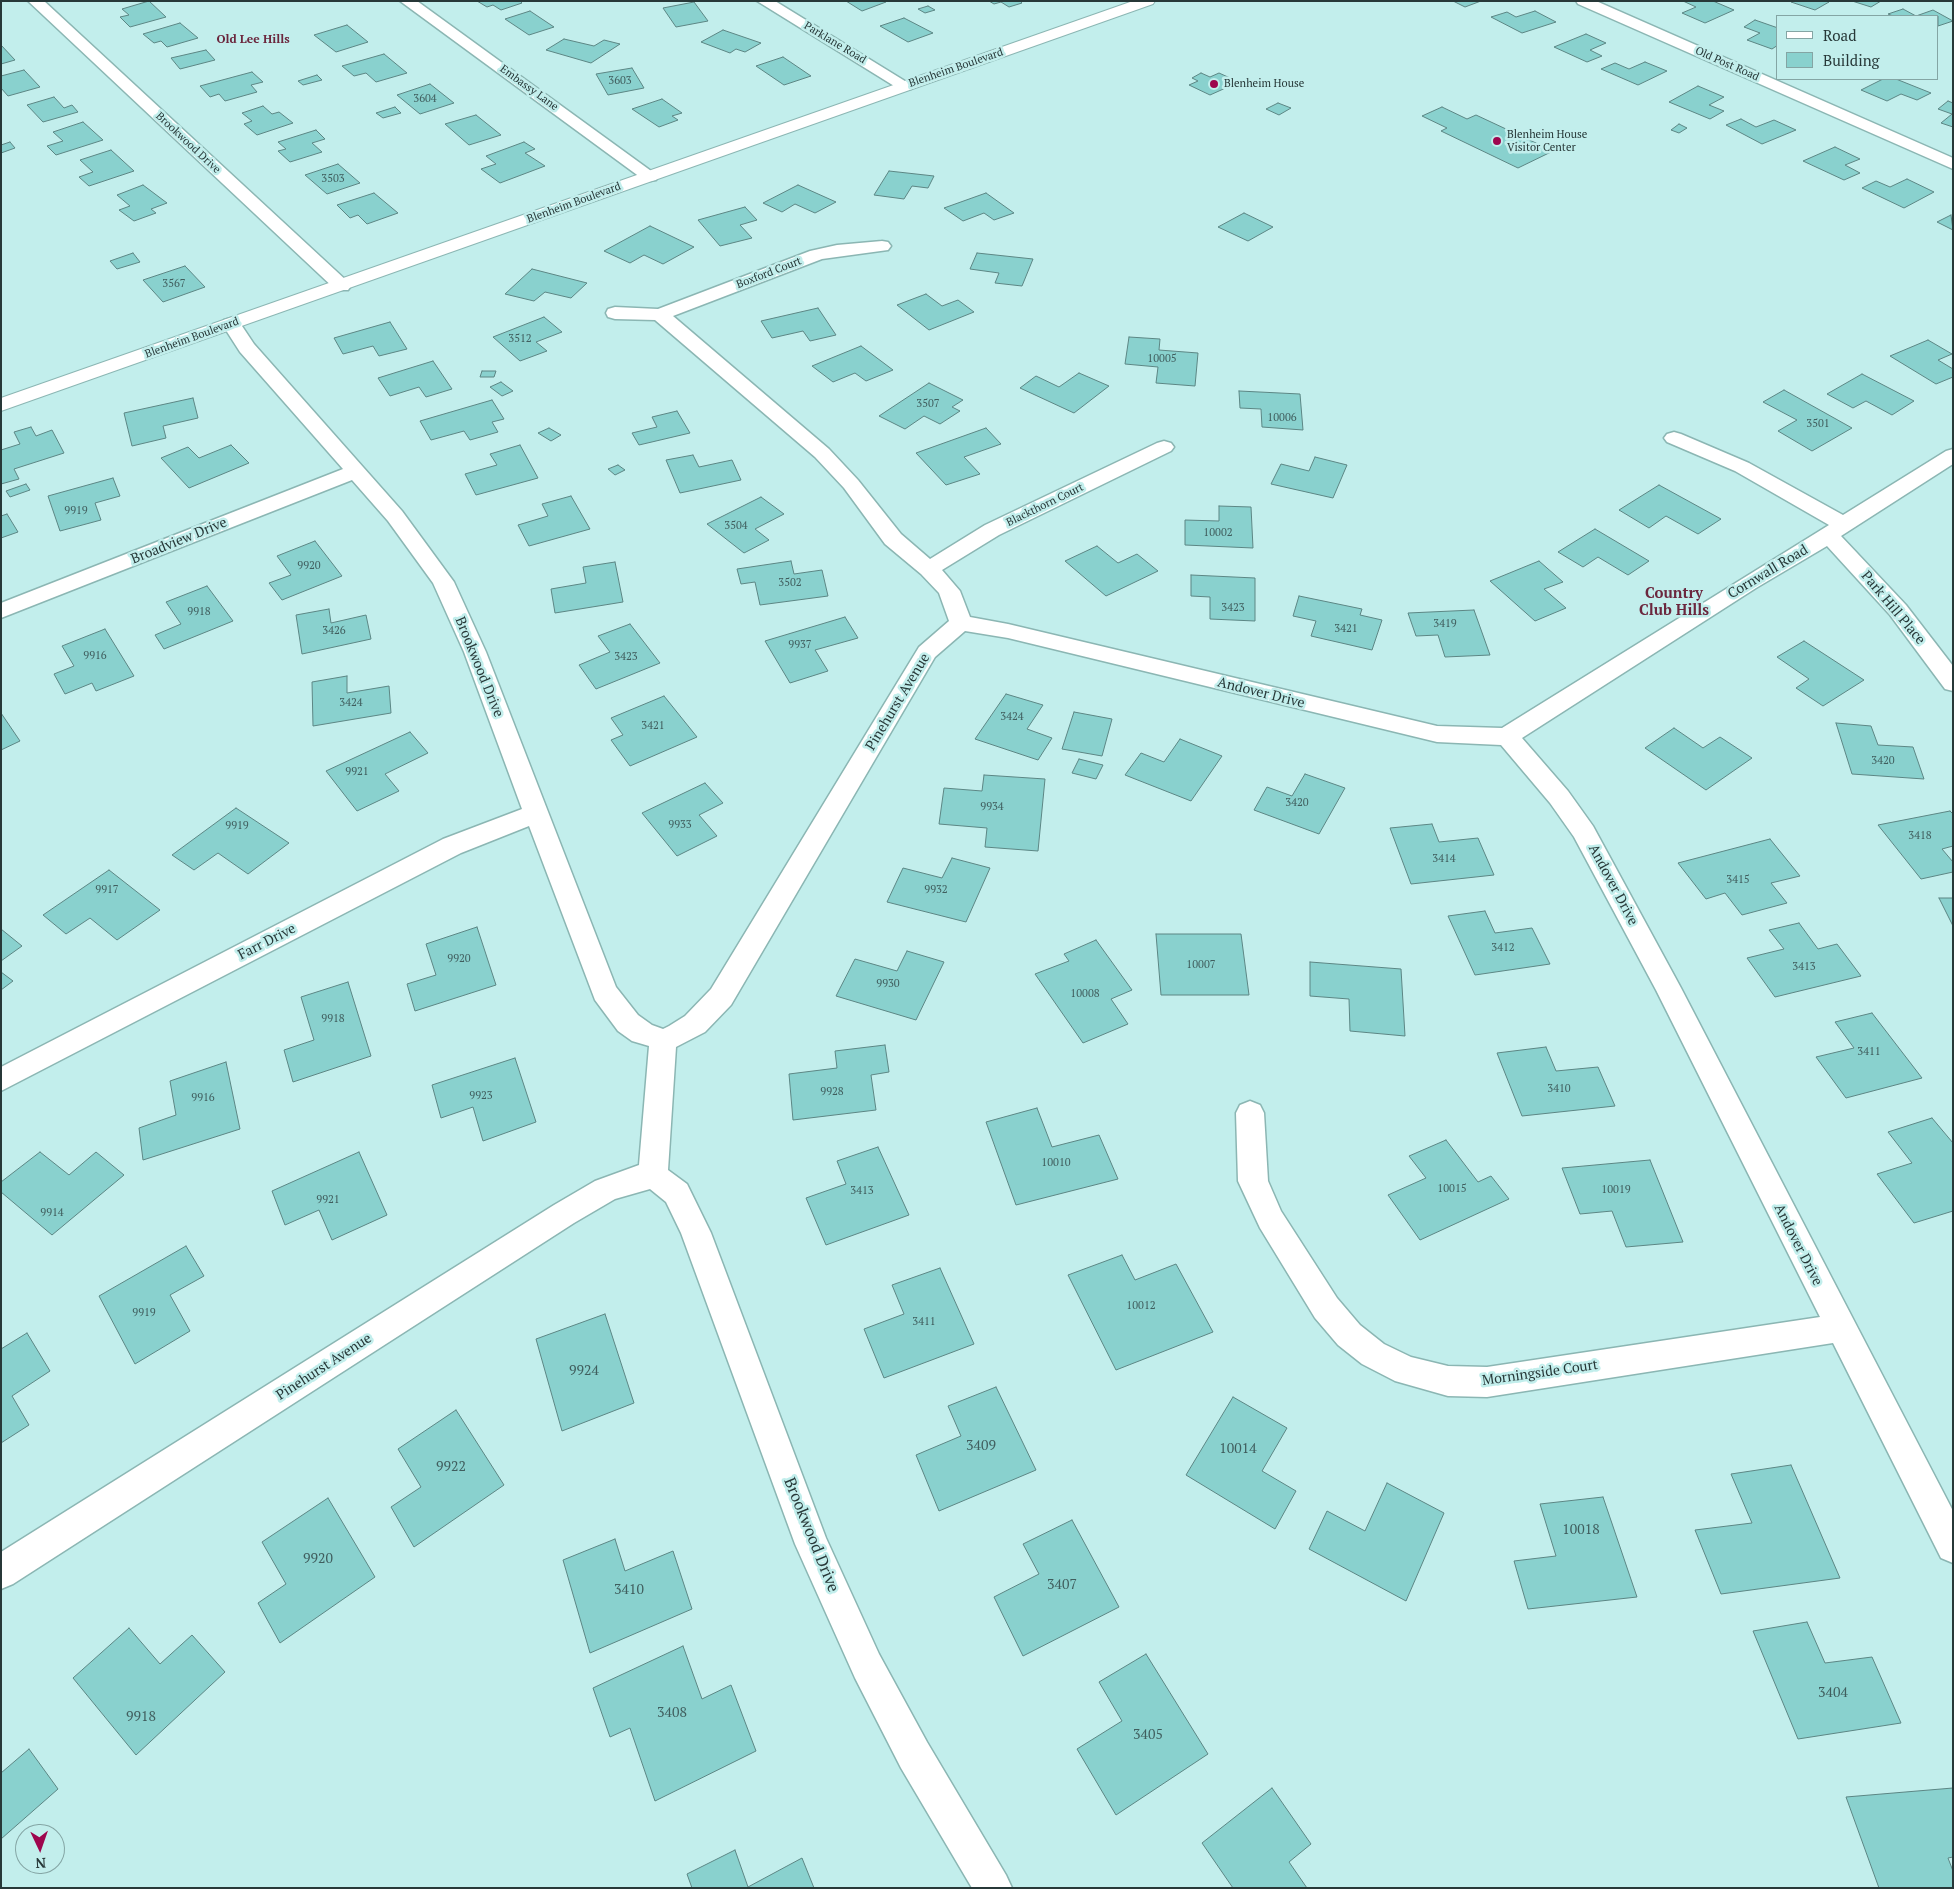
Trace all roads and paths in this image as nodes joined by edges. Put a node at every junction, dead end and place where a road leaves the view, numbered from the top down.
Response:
1 (35, 1) edge
2 (407, 1) edge
3 (764, 1) edge
4 (1148, 1) edge
5 (1583, 1) edge
6 (905, 86) junction
7 (1953, 164) edge
8 (650, 176) junction
9 (882, 246) dead end
10 (342, 286) junction
11 (615, 313) dead end
12 (660, 315) junction
13 (231, 324) junction
14 (1, 406) edge
15 (1674, 438) dead end
16 (1164, 447) dead end
17 (1953, 455) edge
18 (356, 471) junction
19 (1836, 530) junction
20 (928, 569) junction
21 (1, 611) edge
22 (961, 623) junction
23 (1953, 682) edge
24 (1507, 736) junction
25 (536, 813) junction
26 (663, 1040) junction
27 (1, 1080) edge
28 (1250, 1112) dead end
29 (653, 1176) junction
30 (1840, 1328) junction
31 (1953, 1546) edge
32 (1, 1572) edge
33 (993, 1888) edge

1 - 10 street, Brookwood Drive
2 - 8 street, Embassy Lane
3 - 6 street, Parklane Road
4 - 6 main road, Blenheim Boulevard
5 - 7 street, Old Post Road
6 - 8 main road, Blenheim Boulevard
8 - 10 main road, Blenheim Boulevard
9 - 12 street, Boxford Court
10 - 13 main road, Blenheim Boulevard
11 - 12 street
12 - 20 street
13 - 14 main road, Blenheim Boulevard
13 - 18 street, Brookwood Drive
15 - 19 street, Park Hill Place
16 - 20 street, Blackthorn Court
17 - 19 street, Cornwall Road
18 - 21 street, Broadview Drive
18 - 25 street, Brookwood Drive
19 - 23 street, Park Hill Place
19 - 24 street, Cornwall Road
20 - 22 street
22 - 24 street, Andover Drive
22 - 26 street, Pinehurst Avenue
24 - 30 street, Andover Drive
25 - 26 street, Brookwood Drive
25 - 27 street, Farr Drive
26 - 29 street
28 - 30 street, Morningside Court
29 - 32 street, Pinehurst Avenue
29 - 33 street, Brookwood Drive
30 - 31 street, Andover Drive

